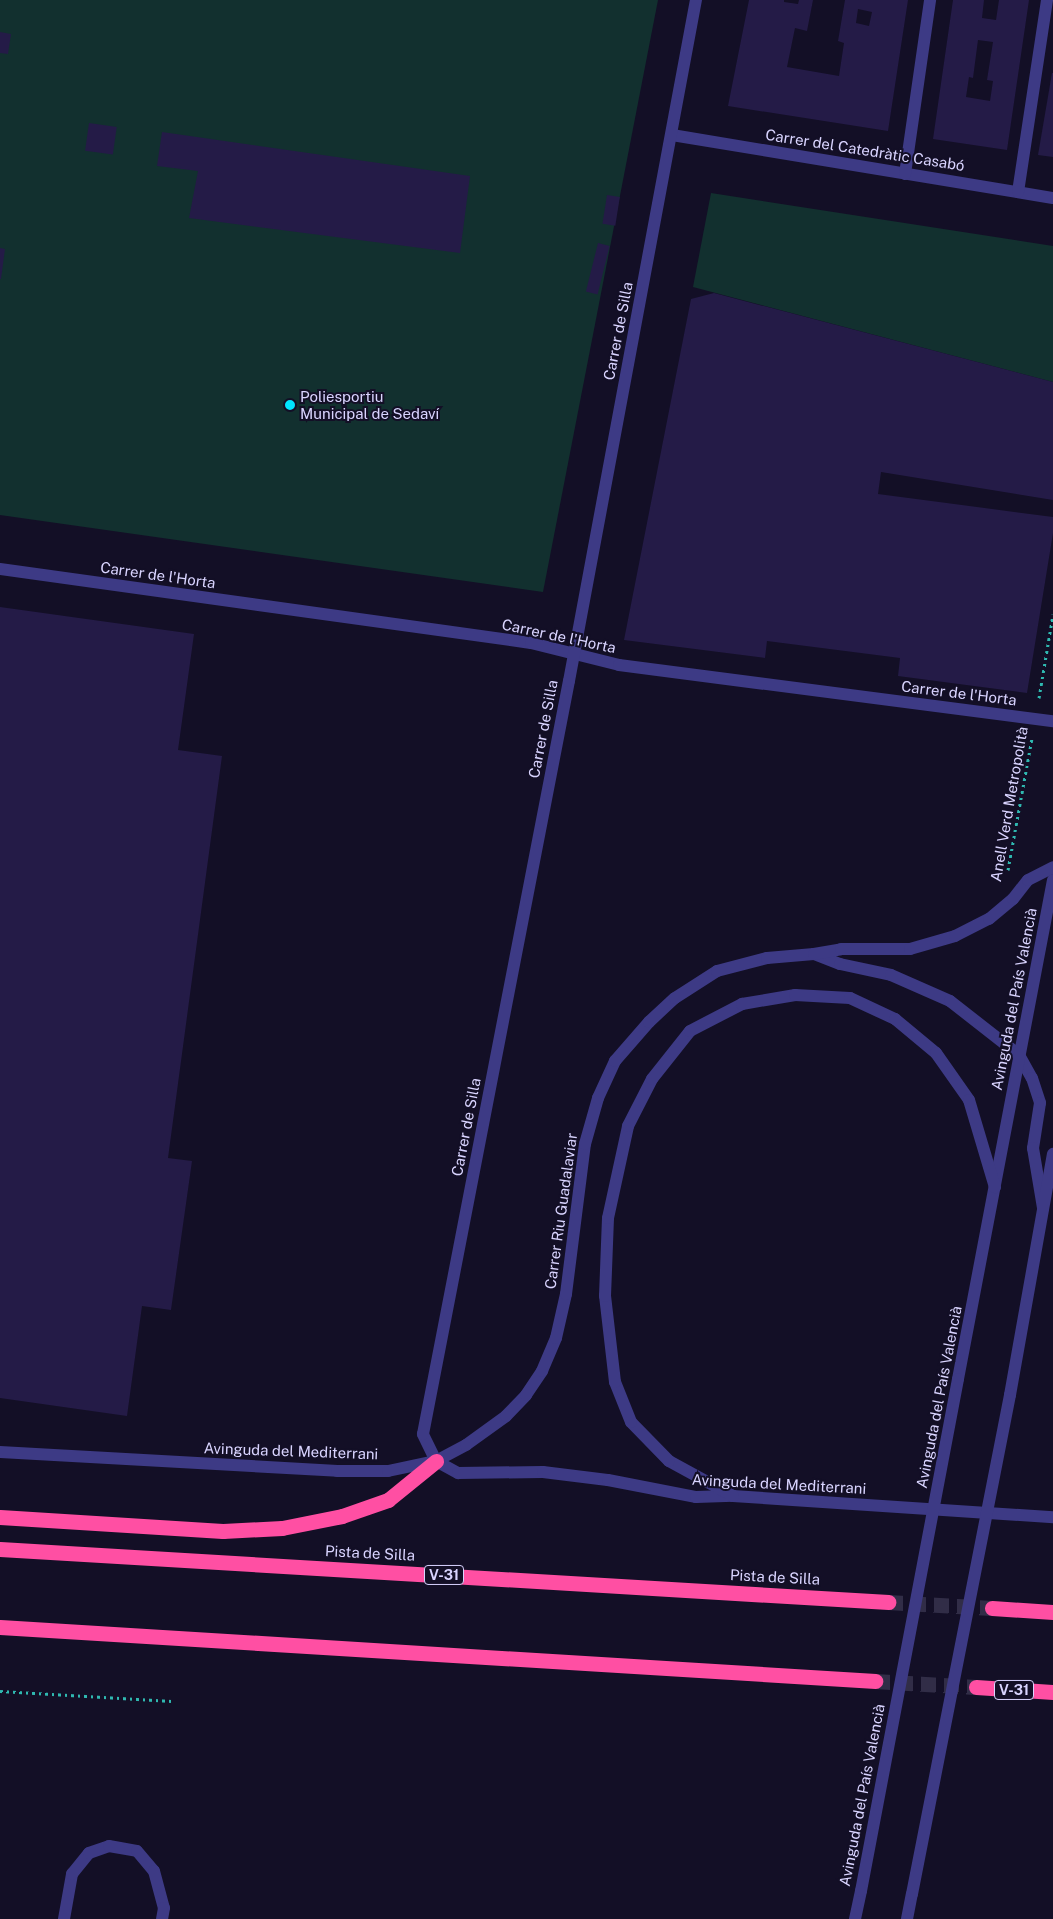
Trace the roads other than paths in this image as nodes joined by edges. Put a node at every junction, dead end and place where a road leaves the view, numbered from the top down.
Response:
1 (696, 0) edge
2 (930, 0) edge
3 (1047, 0) edge
4 (672, 135) junction
5 (905, 174) junction
6 (1018, 192) junction
7 (1053, 198) edge
8 (0, 569) edge
9 (574, 654) junction
10 (1053, 721) edge
11 (1053, 867) edge
12 (1053, 880) edge
13 (814, 954) junction
14 (1019, 1055) junction
15 (1053, 1154) edge
16 (995, 1187) junction
17 (1043, 1208) junction
18 (0, 1452) edge
19 (436, 1461) junction
20 (733, 1496) junction
21 (0, 1517) edge
22 (1053, 1517) edge
23 (0, 1549) edge
24 (888, 1602) tunnel mouth
25 (992, 1608) tunnel mouth
26 (1053, 1612) edge
27 (0, 1627) edge
28 (874, 1681) tunnel mouth
29 (976, 1687) tunnel mouth
30 (1053, 1692) edge
31 (64, 1919) edge
32 (162, 1919) edge
33 (855, 1919) edge
34 (907, 1919) edge

1 - 4 street, Carrer de Silla
2 - 5 street
3 - 6 street
4 - 5 street, Carrer del Catedràtic Casabó
4 - 9 street, Carrer de Silla
5 - 6 street, Carrer del Catedràtic Casabó
6 - 7 street, Carrer del Catedràtic Casabó
8 - 9 street, Carrer de l'Horta
9 - 10 street, Carrer de l'Horta
9 - 19 street, Carrer de Silla
11 - 13 street, Carrer Riu Guadalaviar
12 - 14 street, Avinguda del País Valencià
13 - 14 street, Carrer Riu Guadalaviar
13 - 19 street, Carrer Riu Guadalaviar
14 - 16 street, Avinguda del País Valencià
14 - 17 street
15 - 17 street
16 - 20 street
16 - 33 street, Avinguda del País Valencià, bridge
17 - 34 street, bridge
18 - 19 street, Avinguda del Mediterrani
19 - 20 street, Avinguda del Mediterrani
19 - 21 highway
20 - 22 street, Avinguda del Mediterrani
23 - 24 highway, Pista de Silla / V-31
25 - 26 highway
27 - 28 highway
29 - 30 highway, V-31
31 - 32 street

